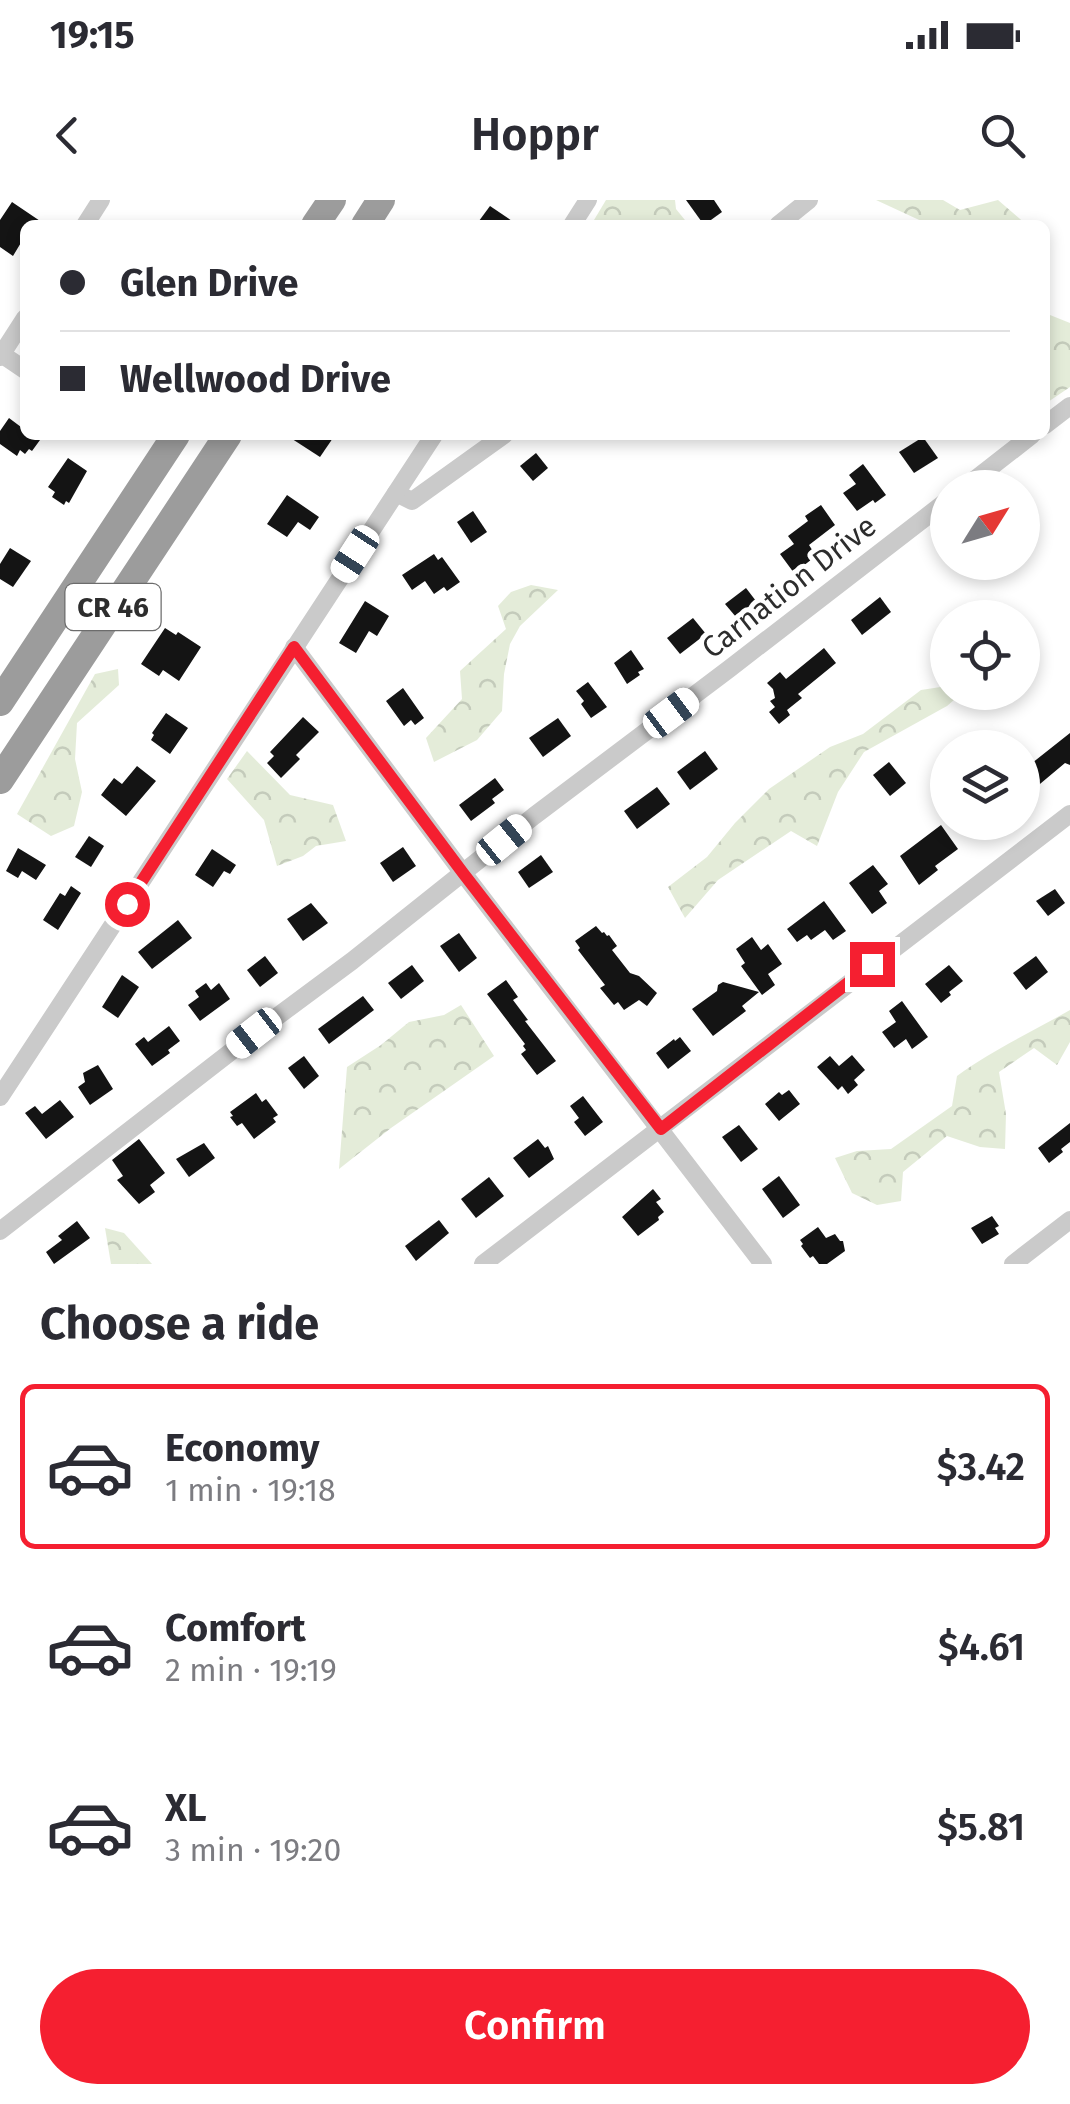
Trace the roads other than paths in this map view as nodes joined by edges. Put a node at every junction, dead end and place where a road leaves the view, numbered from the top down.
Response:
1 (809, 200) edge
2 (784, 220) edge
3 (20, 326) edge
4 (1, 355) edge
5 (1070, 406) edge
6 (1050, 421) edge
7 (173, 440) edge
8 (225, 440) edge
9 (431, 440) edge
10 (497, 440) edge
11 (1026, 440) edge
12 (987, 470) edge
13 (396, 492) junction
14 (930, 514) edge
15 (294, 647) junction
16 (0, 702) edge
17 (0, 780) edge
18 (1070, 814) edge
19 (463, 873) junction
20 (0, 1097) edge
21 (661, 1129) junction
22 (1070, 1220) edge
23 (0, 1231) edge
24 (483, 1264) edge
25 (764, 1264) edge
26 (1013, 1264) edge

1 - 2 street
3 - 4 street
5 - 6 street
7 - 16 highway, CR 46
8 - 17 highway, CR 46
9 - 13 street
10 - 13 street
11 - 12 street
13 - 15 street
14 - 19 street, Carnation Drive
15 - 19 street
15 - 20 street
18 - 21 street
19 - 21 street
19 - 23 street, Carnation Drive
21 - 24 street
21 - 25 street
22 - 26 street

